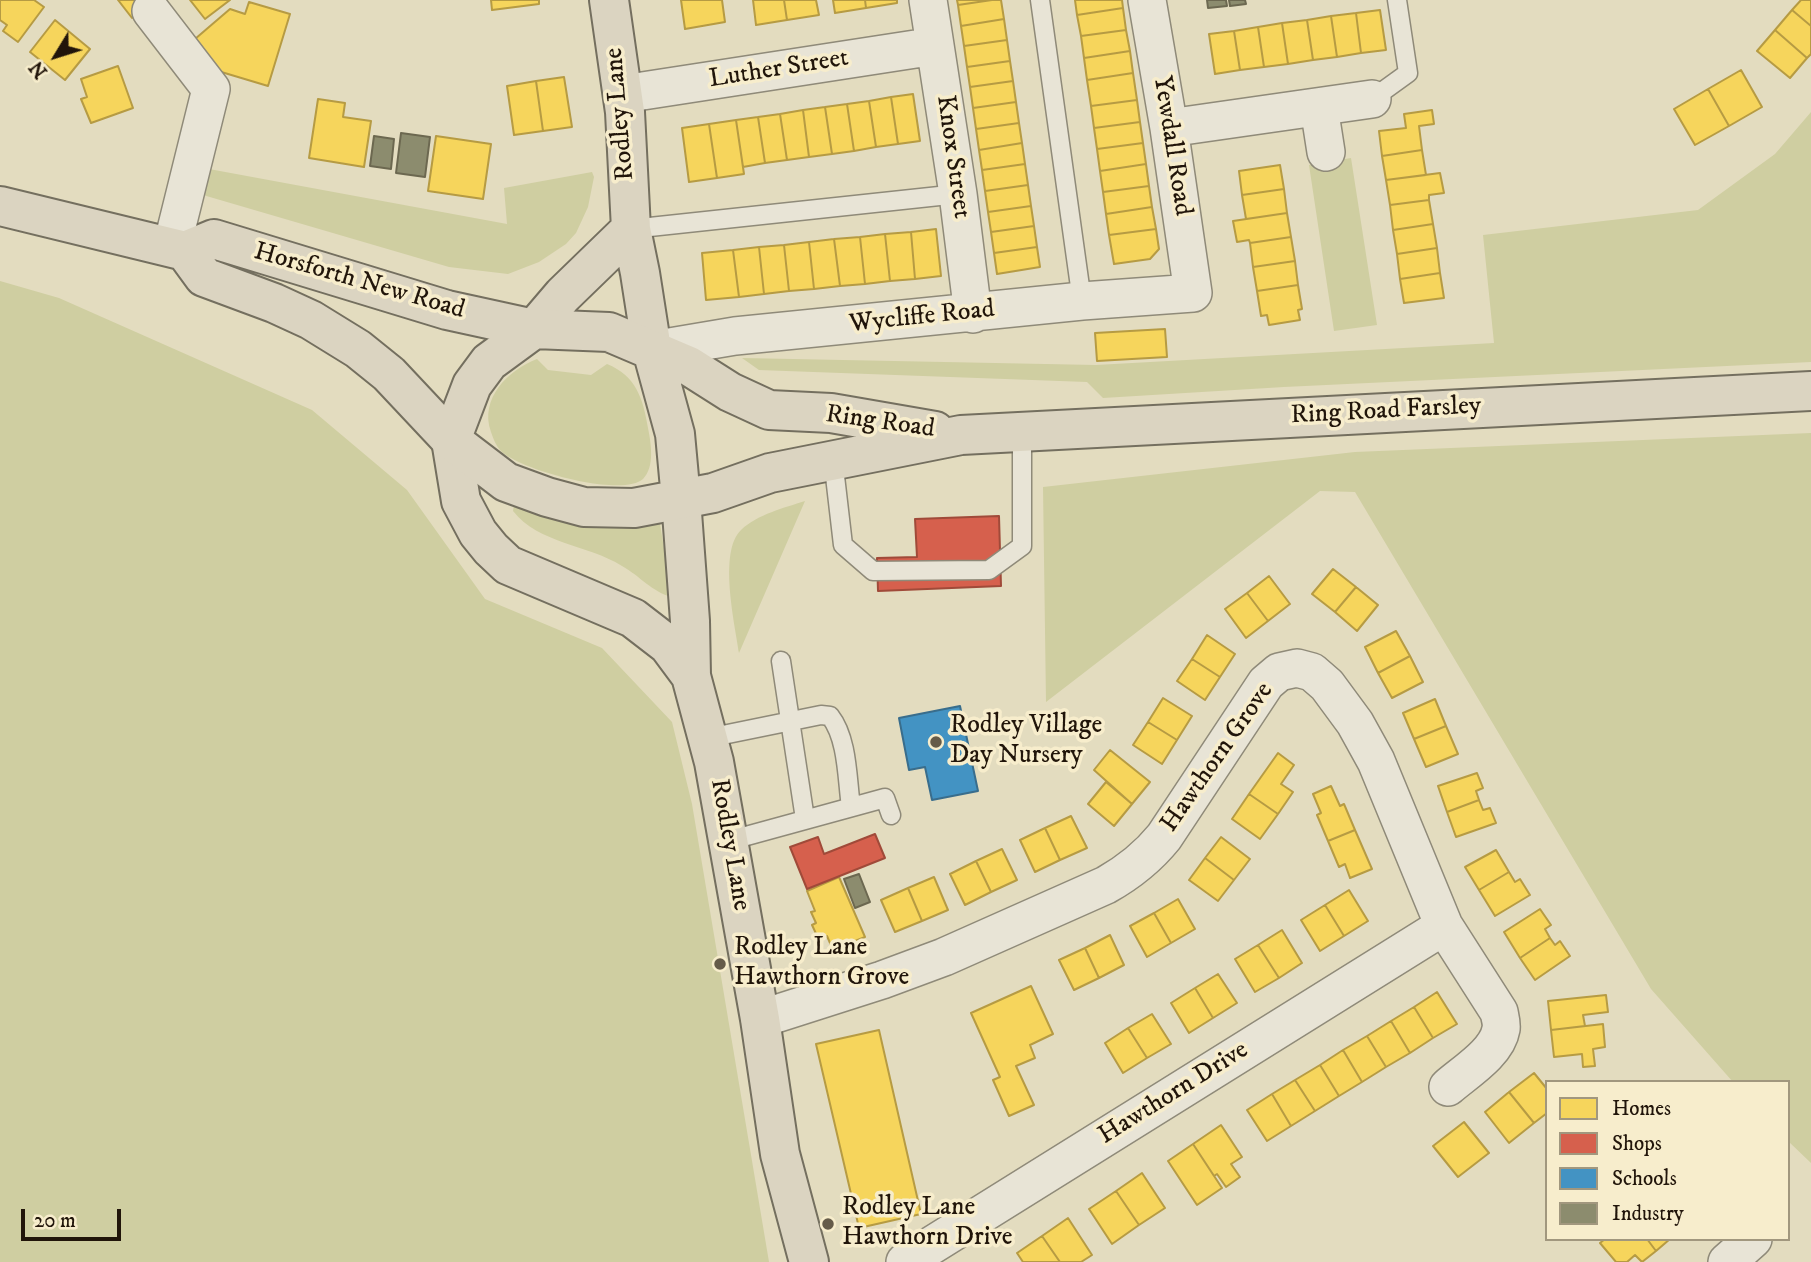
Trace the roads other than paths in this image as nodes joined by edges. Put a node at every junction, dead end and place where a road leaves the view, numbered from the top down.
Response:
1 (609, 0) edge
2 (928, 0) edge
3 (1040, 0) edge
4 (1147, 0) edge
5 (1397, 0) edge
6 (151, 11) dead end
7 (935, 46) junction
8 (622, 94) junction
9 (1372, 99) joint
10 (1319, 107) junction
11 (1169, 128) junction
12 (1326, 152) dead end
13 (958, 194) junction
14 (0, 206) edge
15 (631, 229) junction
16 (179, 248) junction
17 (1193, 293) joint
18 (1082, 301) junction
19 (973, 314) junction
20 (534, 329) junction
21 (652, 350) junction
22 (1811, 391) edge
23 (1022, 432) junction
24 (961, 435) junction
25 (452, 440) junction
26 (833, 459) junction
27 (681, 499) junction
28 (781, 661) dead end
29 (691, 676) junction
30 (790, 721) junction
31 (708, 738) junction
32 (851, 807) junction
33 (891, 815) dead end
34 (805, 819) junction
35 (729, 841) junction
36 (1444, 926) junction
37 (760, 1019) junction
38 (1448, 1087) dead end
39 (1751, 1241) edge
40 (809, 1262) edge
41 (905, 1262) edge
42 (1727, 1262) edge

1 - 8 main road, Rodley Lane
2 - 7 street, Knox Street
3 - 18 lane
4 - 11 street, Yewdall Road
5 - 9 lane
6 - 16 street
7 - 8 street, Luther Street
7 - 13 street, Knox Street
8 - 15 main road, Rodley Lane
9 - 10 street
10 - 11 street
10 - 12 street
11 - 17 street, Yewdall Road
13 - 15 lane
13 - 19 street, Knox Street
14 - 16 main road
15 - 20 main road
15 - 21 main road, Rodley Lane
16 - 20 main road, Horsforth New Road
16 - 25 main road, Horsforth New Road
17 - 18 street, Wycliffe Road
18 - 19 street, Wycliffe Road
19 - 21 street, Wycliffe Road
20 - 21 main road
20 - 25 main road
21 - 24 main road, Ring Road
21 - 27 main road
22 - 23 main road, Ring Road Farsley
23 - 24 main road, Ring Road Farsley
23 - 26 lane
24 - 26 main road, Ring Road
25 - 27 main road
25 - 29 main road, Rodley Lane
26 - 27 main road, Ring Road
27 - 29 main road, Rodley Lane
28 - 30 lane
29 - 31 main road, Rodley Lane
30 - 31 lane
30 - 32 lane
30 - 34 lane
31 - 35 main road, Rodley Lane
32 - 33 lane
32 - 34 lane
34 - 35 lane
35 - 37 main road, Rodley Lane
36 - 37 street, Hawthorn Grove
36 - 38 street, Hawthorn Grove
36 - 41 street, Hawthorn Drive
37 - 40 main road, Rodley Lane
39 - 42 street

